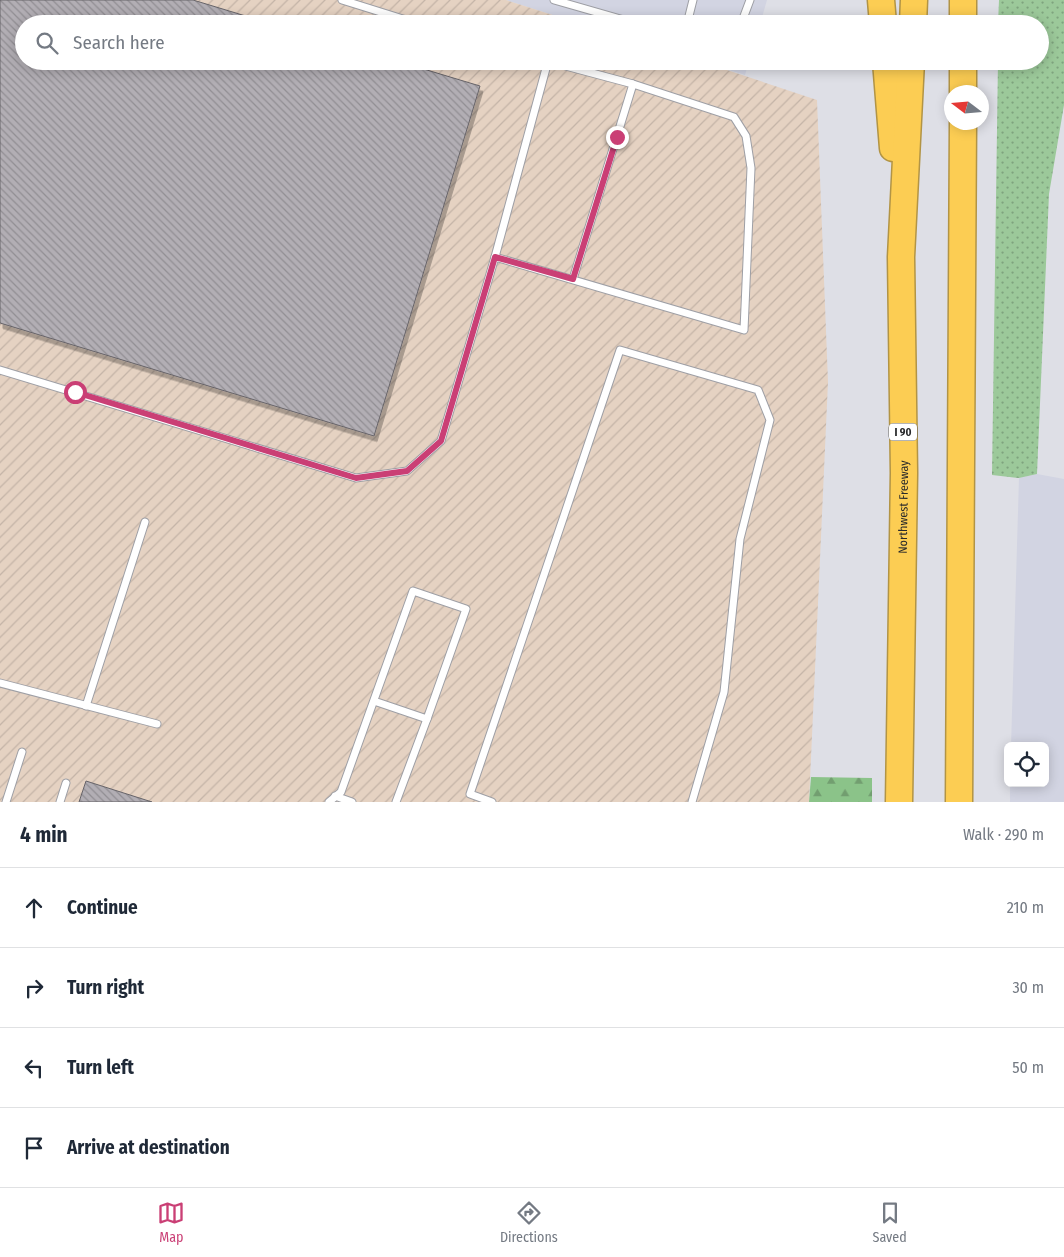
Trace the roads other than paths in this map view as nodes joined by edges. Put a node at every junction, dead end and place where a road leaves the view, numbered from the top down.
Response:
1 (342, 0) edge
2 (554, 0) edge
3 (694, 0) edge
4 (750, 0) edge
5 (881, 0) edge
6 (914, 0) edge
7 (963, 0) edge
8 (390, 15) edge
9 (606, 15) edge
10 (689, 15) edge
11 (744, 15) edge
12 (882, 15) edge
13 (913, 15) edge
14 (963, 15) edge
15 (546, 70) edge
16 (581, 70) edge
17 (887, 70) edge
18 (911, 70) edge
19 (963, 70) edge
20 (633, 84) junction
21 (963, 85) edge
22 (963, 130) edge
23 (495, 257) junction
24 (901, 257) junction
25 (573, 279) junction
26 (0, 370) edge
27 (145, 522) dead end
28 (0, 683) edge
29 (374, 701) junction
30 (86, 706) junction
31 (427, 718) junction
32 (157, 724) dead end
33 (22, 752) dead end
34 (66, 783) dead end
35 (336, 796) junction
36 (6, 802) edge
37 (60, 802) edge
38 (328, 802) edge
39 (352, 802) edge
40 (396, 802) edge
41 (492, 802) edge
42 (692, 802) edge
43 (899, 802) edge
44 (959, 802) edge

1 - 8 lane
2 - 9 lane
3 - 10 lane
4 - 11 lane
5 - 12 highway
6 - 13 highway
7 - 14 highway
15 - 23 lane
16 - 20 lane
17 - 24 highway
18 - 24 highway, Northwest Freeway / I 90
19 - 21 highway
20 - 25 lane
20 - 25 lane
22 - 44 highway
23 - 25 lane
23 - 26 lane
24 - 43 highway, Northwest Freeway / I 90
27 - 30 lane
28 - 30 lane
29 - 31 lane
29 - 31 lane
29 - 35 lane
30 - 32 lane
31 - 40 lane
33 - 36 lane
34 - 37 lane
35 - 38 lane
35 - 39 lane
41 - 42 lane

